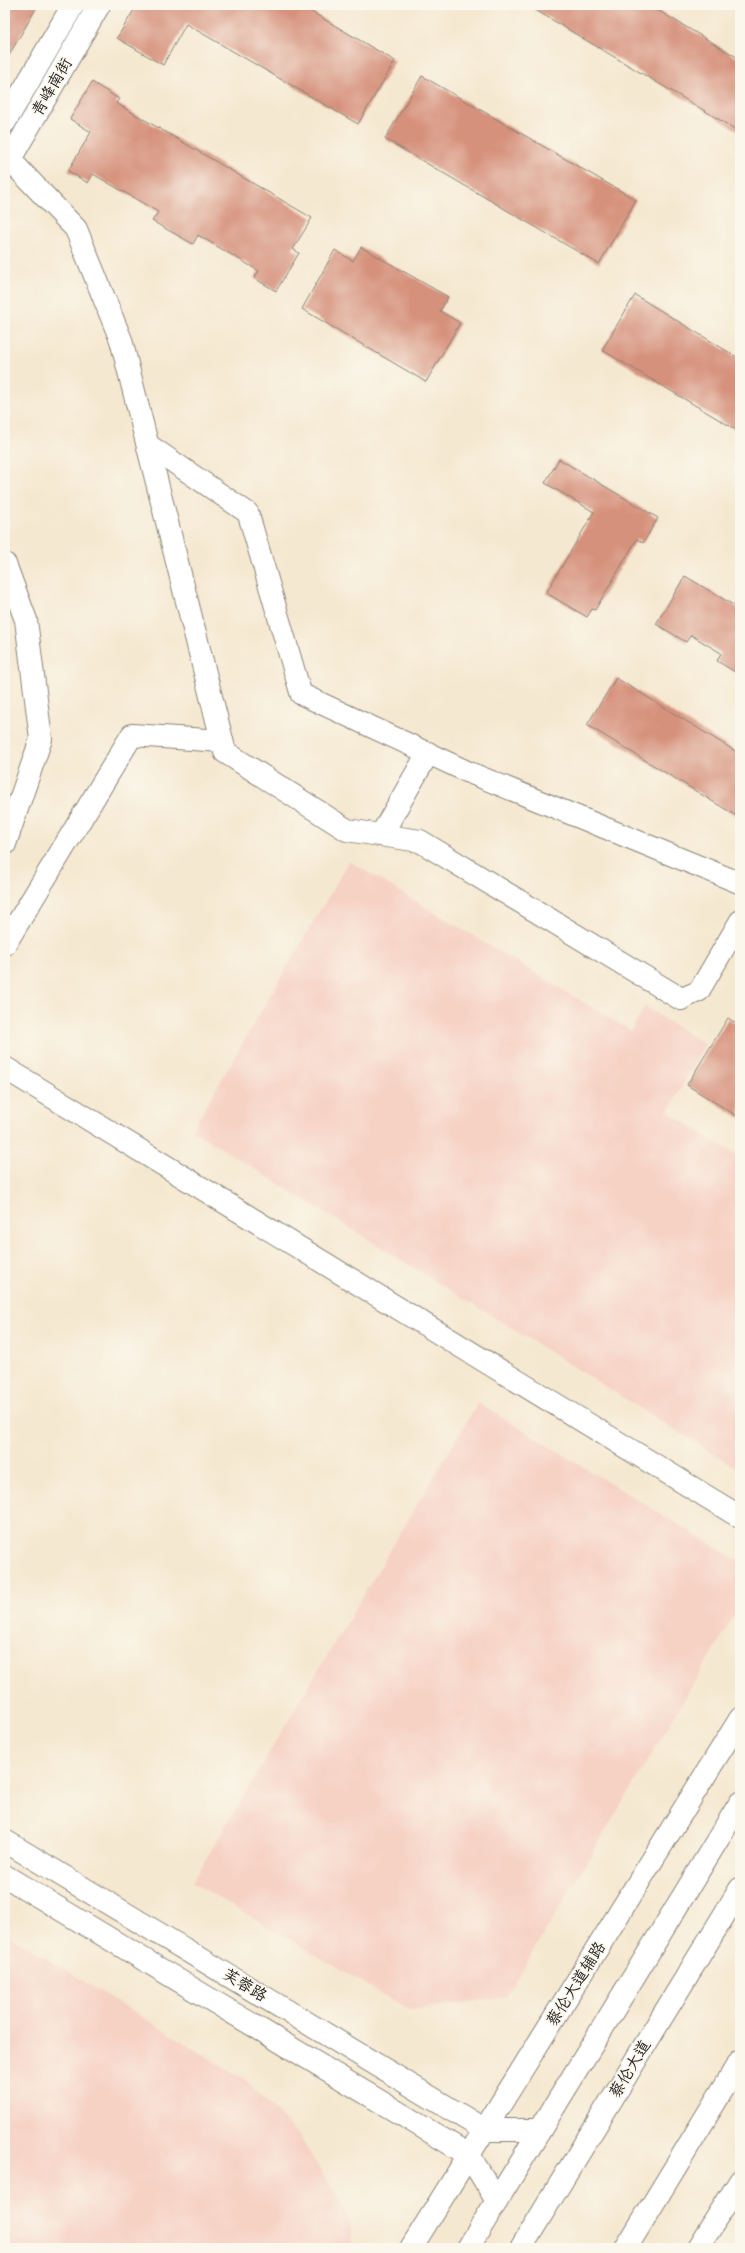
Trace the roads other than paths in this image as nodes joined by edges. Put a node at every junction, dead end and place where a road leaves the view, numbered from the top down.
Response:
1 (73, 5) edge
2 (99, 5) edge
3 (5, 122) edge
4 (7, 164) edge
5 (147, 444) junction
6 (5, 564) edge
7 (222, 741) junction
8 (428, 753) junction
9 (381, 836) junction
10 (5, 844) edge
11 (740, 883) edge
12 (740, 920) edge
13 (5, 944) edge
14 (681, 1000) joint
15 (5, 1068) edge
16 (740, 1517) edge
17 (740, 1719) edge
18 (740, 1804) edge
19 (5, 1841) edge
20 (5, 1876) edge
21 (740, 1890) edge
22 (740, 2061) edge
23 (485, 2130) junction
24 (540, 2130) junction
25 (469, 2156) junction
26 (740, 2181) edge
27 (497, 2201) junction
28 (411, 2248) edge
29 (468, 2248) edge
30 (521, 2248) edge
31 (626, 2248) edge
32 (698, 2248) edge

1 - 3 main road, 青峰南街
2 - 4 main road, 青峰南街
4 - 5 main road
5 - 7 main road
5 - 8 lane
6 - 10 main road
7 - 9 main road
7 - 13 main road
8 - 9 main road
8 - 11 lane
9 - 14 main road
12 - 14 lane
15 - 16 main road
17 - 23 main road, 蔡伦大道辅路
18 - 24 main road
19 - 23 main road, 芙蓉路
20 - 25 main road, 芙蓉路
21 - 30 main road, 蔡伦大道
22 - 31 main road
23 - 24 main road
23 - 25 main road, 蔡伦大道辅路
24 - 27 main road
25 - 27 main road
25 - 28 main road, 蔡伦大道辅路
26 - 32 main road
27 - 29 main road

